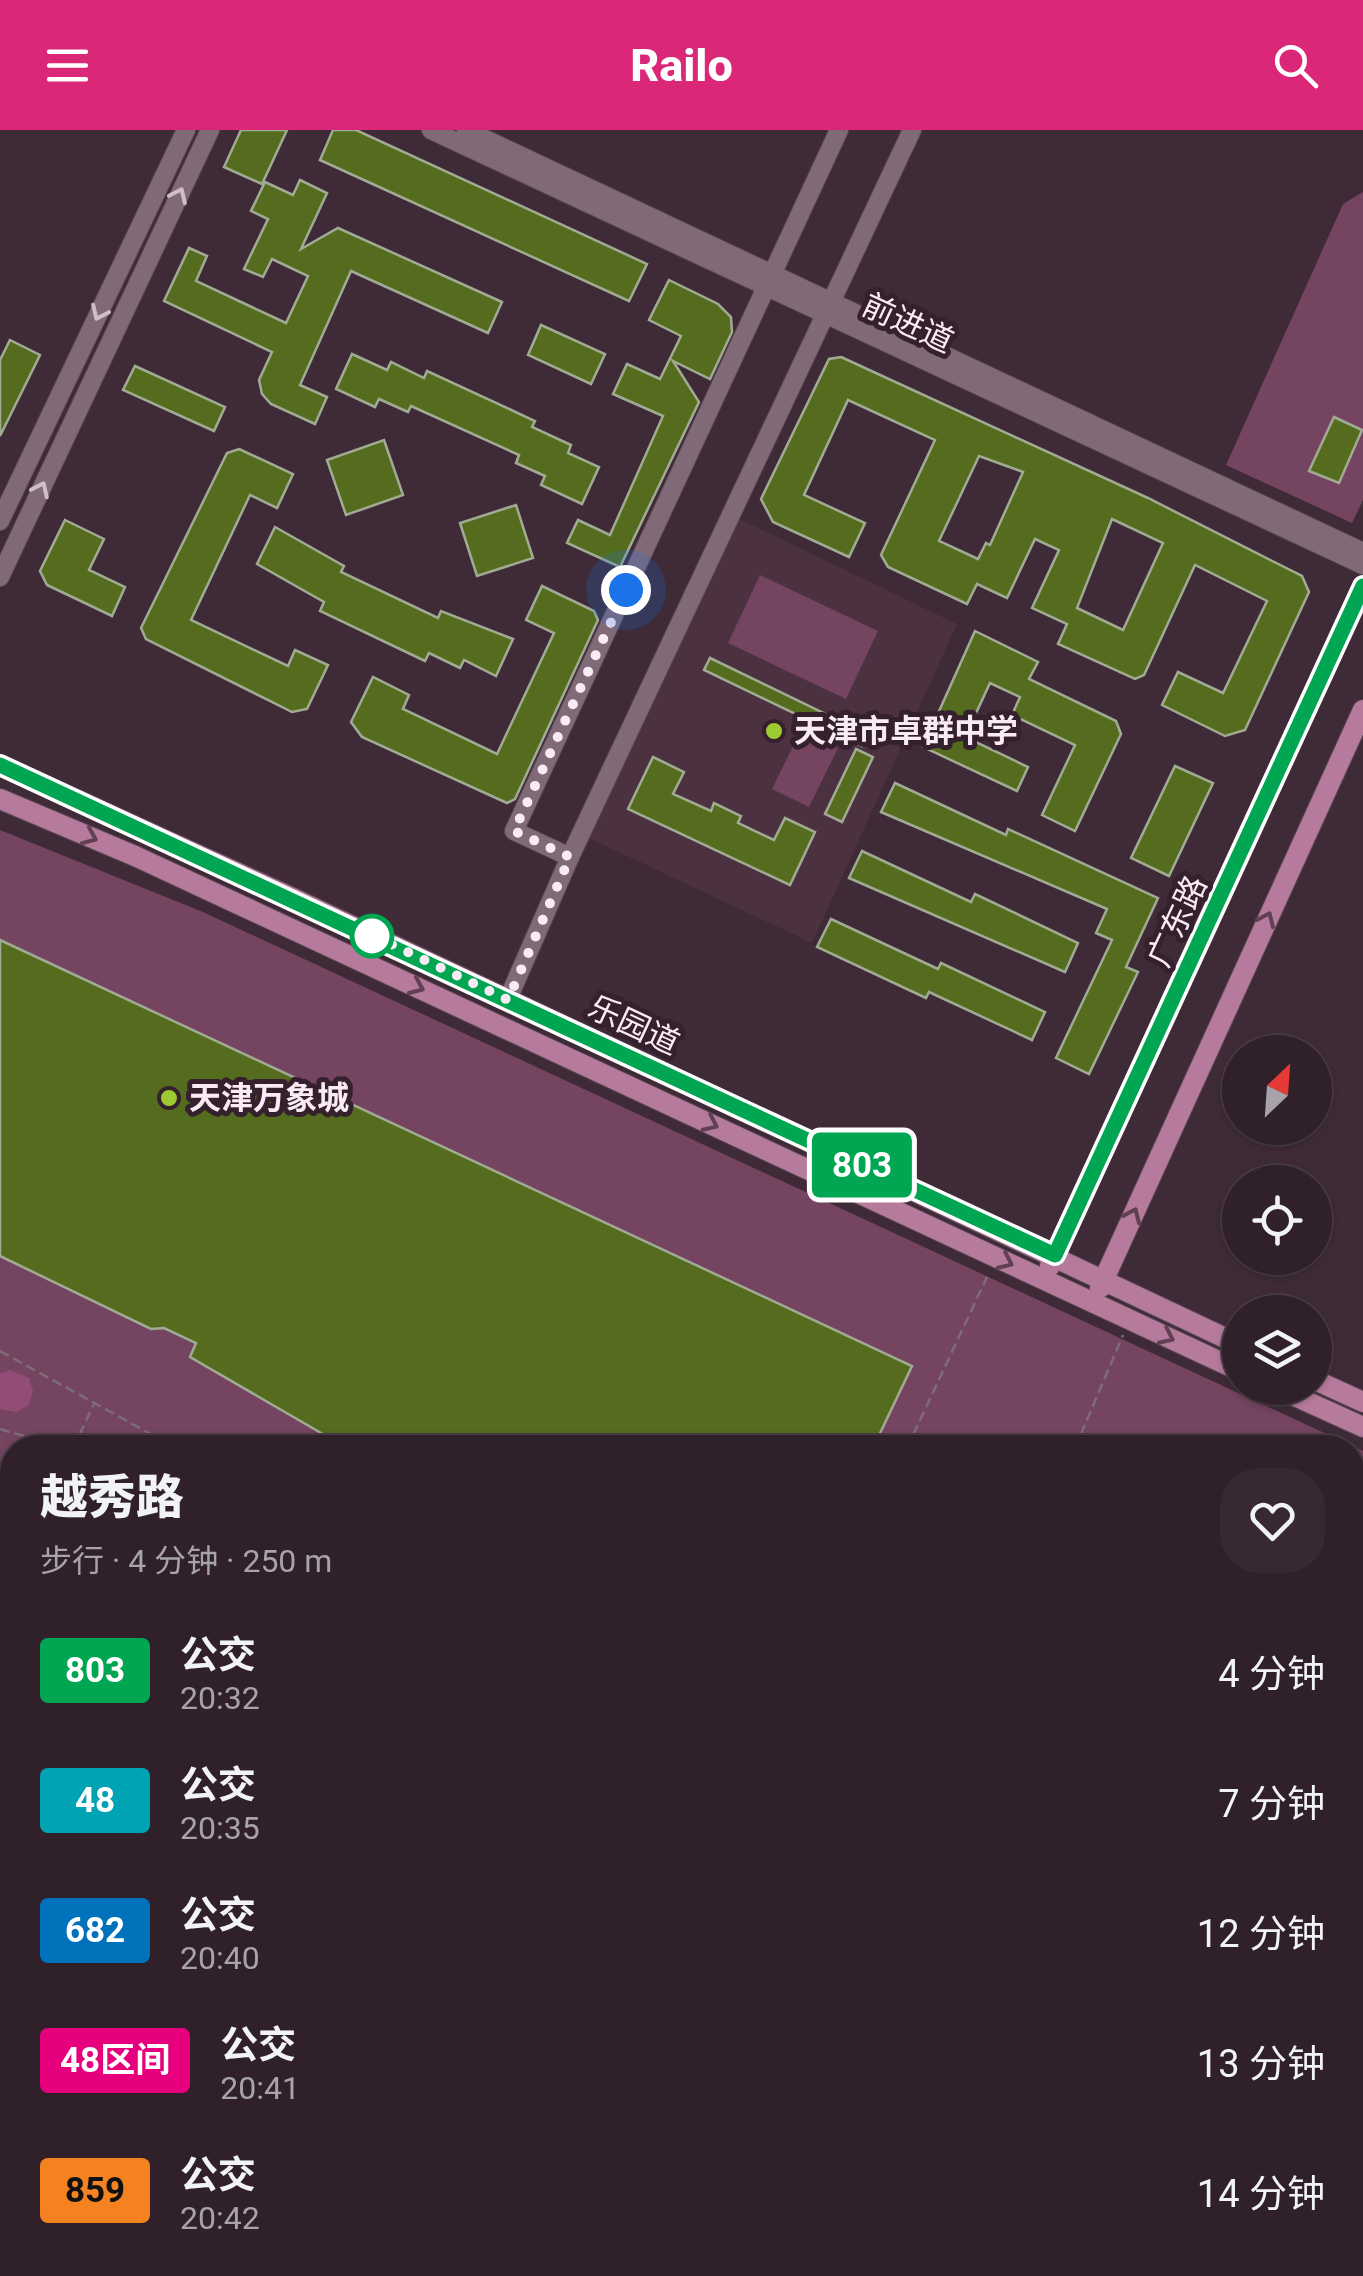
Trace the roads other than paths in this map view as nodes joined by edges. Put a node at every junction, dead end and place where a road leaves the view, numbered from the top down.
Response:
1 (186, 130) edge
2 (210, 130) edge
3 (431, 130) edge
4 (466, 130) edge
5 (839, 130) edge
6 (912, 130) edge
7 (769, 283) junction
8 (827, 311) junction
9 (0, 521) edge
10 (1363, 552) edge
11 (1363, 566) edge
12 (0, 578) edge
13 (1363, 586) edge
14 (1363, 710) edge
15 (0, 765) edge
16 (0, 798) edge
17 (570, 857) junction
18 (508, 1000) junction
19 (497, 1024) junction
20 (1055, 1255) junction
21 (1044, 1280) junction
22 (1104, 1280) junction
23 (1093, 1304) junction
24 (1222, 1336) edge
25 (1222, 1363) edge
26 (1332, 1388) edge
27 (1363, 1402) edge
28 (1314, 1405) edge
29 (1363, 1427) edge

1 -> 9 street
12 -> 2 street
3 - 7 street, 前进道
4 - 7 street, 前进道
5 - 7 street
6 - 8 street
7 - 8 street, 前进道
7 - 17 street
8 - 10 street, 前进道
8 - 11 street, 前进道
8 - 17 street
13 - 20 main road, 广东路
22 -> 14 main road
15 - 18 main road, 乐园道
16 -> 19 main road, 乐园道
17 - 18 street
18 - 19 main road
18 - 20 main road, 乐园道
19 -> 21 main road, 乐园道
20 - 21 main road, 广东路
20 - 22 main road, 乐园道
21 - 23 main road, 乐园道
22 - 23 main road
22 - 24 main road, 乐园道
23 -> 25 main road, 乐园道
26 - 27 main road
28 - 29 main road

